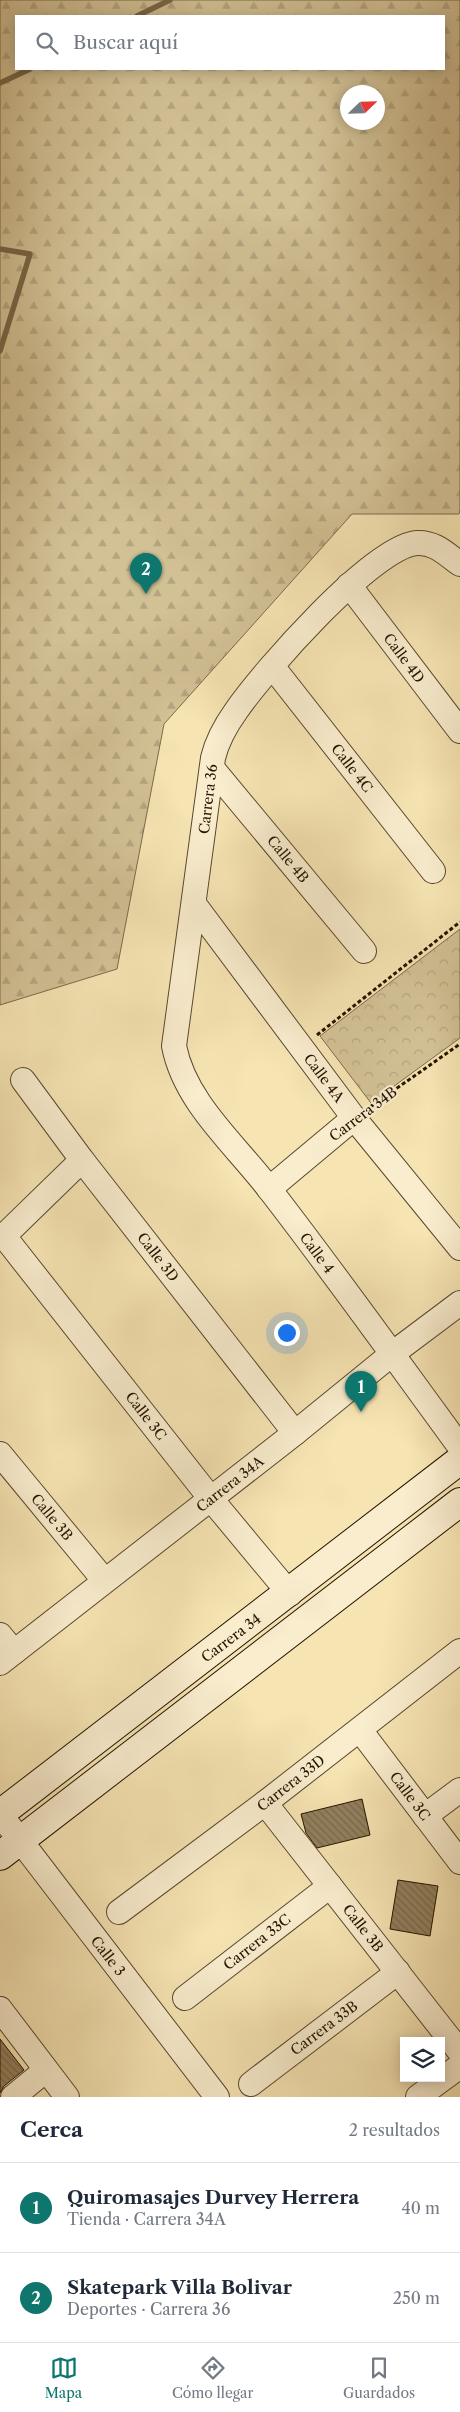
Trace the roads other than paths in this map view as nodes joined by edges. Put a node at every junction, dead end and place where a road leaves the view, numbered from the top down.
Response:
1 (460, 564) edge
2 (348, 585) junction
3 (272, 666) junction
4 (460, 731) edge
5 (212, 768) junction
6 (433, 871) dead end
7 (194, 904) junction
8 (364, 951) dead end
9 (177, 1060) joint
10 (23, 1080) dead end
11 (354, 1118) junction
12 (82, 1160) junction
13 (269, 1189) junction
14 (460, 1248) edge
15 (460, 1303) edge
16 (392, 1354) junction
17 (295, 1433) junction
18 (460, 1447) edge
19 (0, 1454) edge
20 (460, 1460) edge
21 (211, 1499) junction
22 (460, 1502) edge
23 (104, 1580) junction
24 (290, 1594) junction
25 (5, 1650) edge
26 (460, 1651) edge
27 (360, 1730) junction
28 (460, 1790) edge
29 (265, 1803) junction
30 (0, 1814) edge
31 (425, 1816) junction
32 (10, 1848) edge
33 (460, 1862) edge
34 (330, 1886) junction
35 (119, 1912) dead end
36 (398, 1972) junction
37 (185, 1998) dead end
38 (0, 2009) edge
39 (460, 2052) edge
40 (460, 2066) edge
41 (46, 2070) junction
42 (251, 2084) dead end
43 (13, 2097) edge
44 (67, 2097) edge
45 (217, 2097) edge
46 (418, 2097) edge

1 - 2 street, Carrera 36
2 - 3 street, Carrera 36
2 - 4 street, Calle 4D
3 - 5 street, Carrera 36
3 - 6 street, Calle 4C
5 - 7 street, Carrera 36
5 - 8 street, Calle 4B
7 - 9 street, Carrera 36
7 - 11 street, Calle 4A
9 - 13 street, Calle 4
10 - 12 street, Calle 3D
11 - 13 street, Carrera 34B
11 - 14 street, Calle 4A
12 - 17 street, Calle 3D
12 - 21 street, Calle 3C
13 - 16 street, Calle 4
15 - 16 street, Carrera 34A
16 - 17 street, Carrera 34A
16 - 18 street, Calle 4
17 - 21 street, Carrera 34A
19 - 23 street, Calle 3B
20 - 24 street, Carrera 34
21 - 23 street, Carrera 34A
21 - 24 street, Calle 3C
22 - 32 street
23 - 25 street, Carrera 34A
24 - 30 street, Carrera 34
26 - 27 street, Carrera 33D
27 - 29 street, Carrera 33D
27 - 31 street, Calle 3C
28 - 31 street
29 - 34 street, Calle 3B
29 - 35 street, Carrera 33D
30 - 32 street, Calle 3
31 - 33 street, Calle 3C
32 - 45 street, Calle 3
34 - 36 street, Calle 3B
34 - 37 street, Carrera 33C
36 - 39 street, Calle 3B
36 - 42 street, Carrera 33B
38 - 41 street
40 - 46 street
41 - 43 street
41 - 44 street

